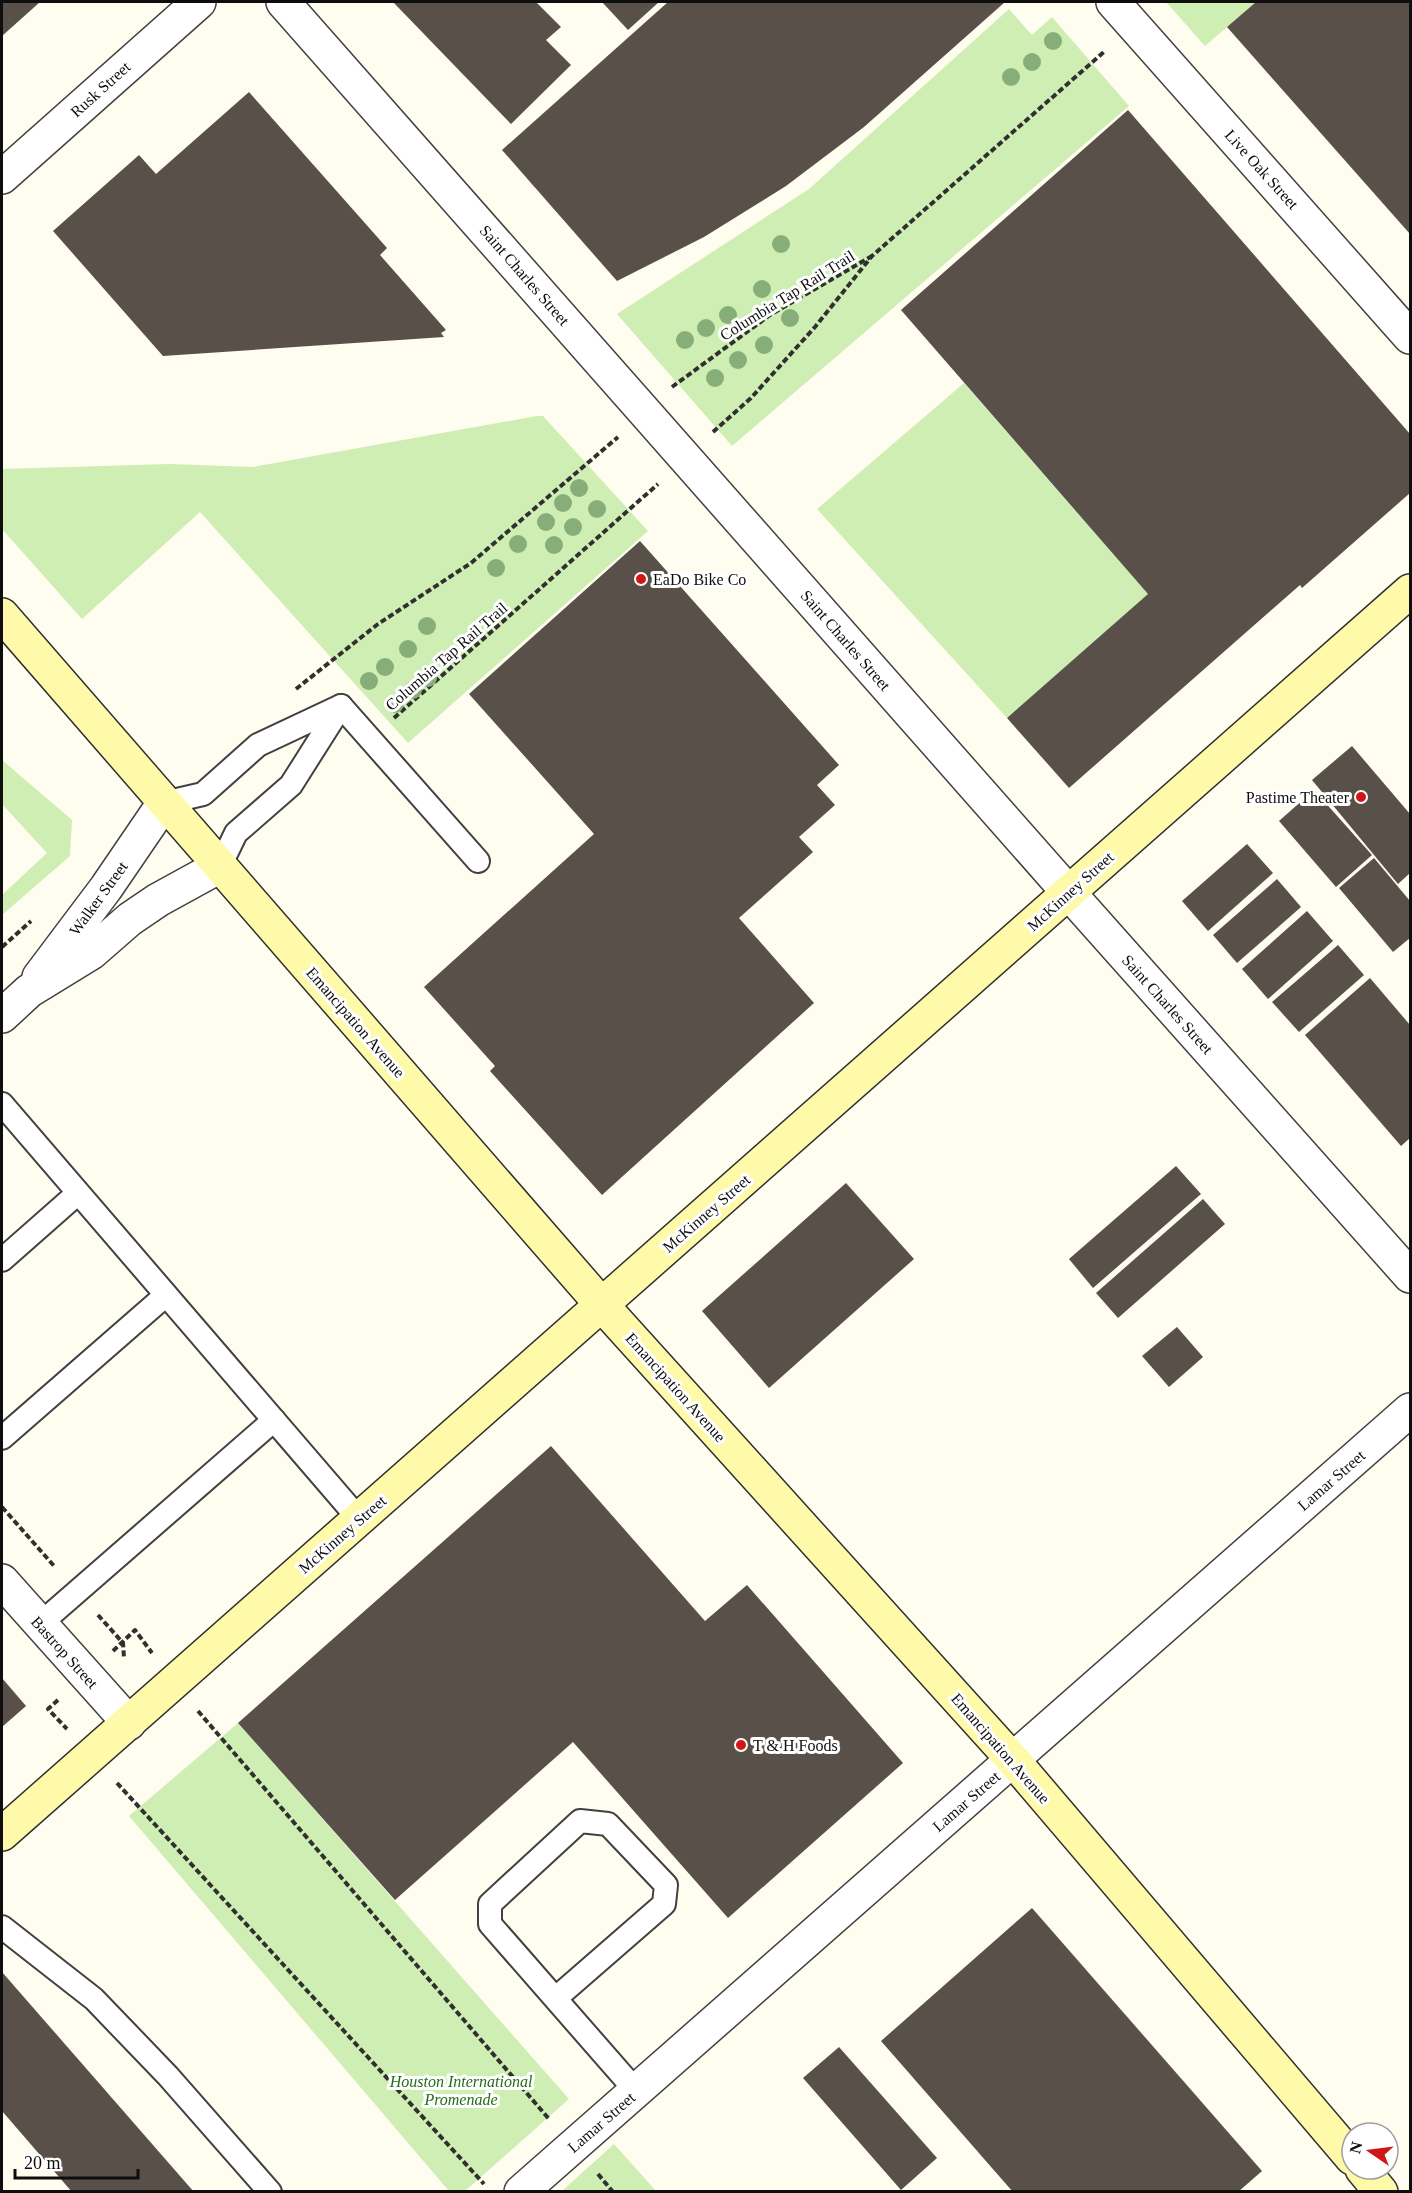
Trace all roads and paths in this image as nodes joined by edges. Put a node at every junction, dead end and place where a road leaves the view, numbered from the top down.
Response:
1 (199, 2) edge
2 (283, 2) edge
3 (1113, 2) edge
4 (1088, 68) dead end
5 (2, 177) edge
6 (872, 256) junction
7 (1410, 337) edge
8 (678, 381) dead end
9 (721, 425) dead end
10 (594, 459) dead end
11 (643, 499) dead end
12 (1410, 591) edge
13 (2, 615) edge
14 (295, 690) dead end
15 (341, 706) junction
16 (370, 739) junction
17 (164, 803) junction
18 (478, 861) dead end
19 (220, 866) junction
20 (1069, 893) junction
21 (29, 991) junction
22 (2, 1016) edge
23 (2, 1104) edge
24 (78, 1193) junction
25 (2, 1260) edge
26 (1410, 1276) edge
27 (166, 1294) junction
28 (601, 1304) junction
29 (1410, 1410) edge
30 (274, 1420) junction
31 (2, 1438) edge
32 (359, 1519) junction
33 (2, 1581) edge
34 (40, 1624) junction
35 (129, 1723) junction
36 (211, 1726) dead end
37 (1013, 1760) junction
38 (120, 1786) dead end
39 (2, 1834) edge
40 (2, 1927) edge
41 (556, 1998) junction
42 (636, 2091) junction
43 (554, 2124) dead end
44 (1340, 2144) edge
45 (595, 2171) dead end
46 (270, 2192) edge
47 (491, 2192) edge
48 (521, 2192) edge
49 (613, 2192) edge

1 - 5 street, Rusk Street
2 - 20 street, Saint Charles Street
3 - 7 street, Live Oak Street
4 - 6 path
6 - 8 path, Columbia Tap Rail Trail
6 - 9 path, Columbia Tap Rail Trail
10 - 14 path
11 - 16 path, Columbia Tap Rail Trail
12 - 20 main road, McKinney Street
13 - 17 main road, Emancipation Avenue
15 - 16 lane
15 - 17 lane
15 - 19 lane
16 - 18 lane
17 - 19 main road, Emancipation Avenue
17 - 21 street, Walker Street
19 - 21 street, Walker Street
19 - 28 main road, Emancipation Avenue
20 - 26 street, Saint Charles Street
20 - 28 main road, McKinney Street
21 - 22 street, Walker Street
23 - 24 lane
24 - 25 lane
24 - 27 lane
27 - 30 lane
27 - 31 lane
28 - 32 main road, McKinney Street
28 - 37 main road, Emancipation Avenue
29 - 37 street, Lamar Street
30 - 32 lane
30 - 34 lane
32 - 35 main road, McKinney Street
33 - 34 street, Bastrop Street
34 - 35 street, Bastrop Street
35 - 39 main road, McKinney Street
36 - 43 path
37 - 42 street, Lamar Street
37 - 44 main road, Emancipation Avenue
38 - 47 path
40 - 46 lane
41 - 41 lane
41 - 42 lane
42 - 48 street, Lamar Street
45 - 49 path

